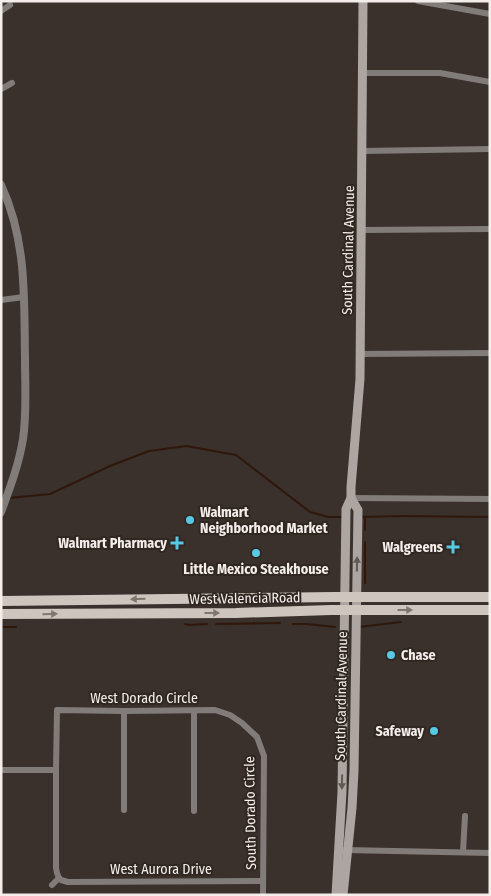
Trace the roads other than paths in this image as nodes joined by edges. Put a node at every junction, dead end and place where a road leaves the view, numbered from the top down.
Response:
1 (362, 1) edge
2 (418, 1) edge
3 (10, 5) dead end
4 (1, 11) edge
5 (490, 14) edge
6 (362, 73) junction
7 (490, 82) edge
8 (12, 83) dead end
9 (1, 89) edge
10 (490, 149) edge
11 (362, 151) junction
12 (1, 185) edge
13 (490, 229) edge
14 (362, 230) junction
15 (24, 297) junction
16 (1, 300) edge
17 (490, 353) edge
18 (360, 354) junction
19 (351, 498) junction
20 (490, 499) edge
21 (1, 512) edge
22 (344, 597) junction
23 (490, 597) edge
24 (356, 598) junction
25 (171, 599) junction
26 (1, 601) edge
27 (344, 610) junction
28 (490, 610) edge
29 (356, 611) junction
30 (169, 613) junction
31 (1, 614) edge
32 (124, 711) junction
33 (194, 711) junction
34 (230, 715) joint
35 (1, 770) edge
36 (56, 770) junction
37 (124, 810) dead end
38 (194, 811) dead end
39 (465, 816) dead end
40 (343, 850) junction
41 (463, 852) junction
42 (490, 853) edge
43 (60, 878) junction
44 (263, 881) junction
45 (52, 885) dead end
46 (263, 895) edge
47 (336, 895) edge
48 (343, 895) edge

1 - 6 main road, South Cardinal Avenue
2 - 5 street
3 - 4 street
6 - 7 street
6 - 11 main road, South Cardinal Avenue
8 - 9 street
10 - 11 street
11 - 14 main road, South Cardinal Avenue
12 - 15 street
13 - 14 street
14 - 18 main road, South Cardinal Avenue
15 - 16 street
15 - 21 street
17 - 18 street
18 - 19 main road, South Cardinal Avenue
19 - 20 street
19 - 22 main road, South Cardinal Avenue
24 -> 19 main road, South Cardinal Avenue
22 - 24 main road, West Valencia Road
22 - 25 main road, West Valencia Road
22 - 27 main road, South Cardinal Avenue
23 - 24 main road, West Valencia Road
24 - 29 main road, South Cardinal Avenue
25 -> 26 main road, West Valencia Road
25 - 30 main road
27 - 29 main road, West Valencia Road
30 -> 27 main road, West Valencia Road
27 -> 40 main road, South Cardinal Avenue
29 -> 28 main road, West Valencia Road
29 - 40 main road, South Cardinal Avenue
31 -> 30 main road, West Valencia Road
32 - 33 street, West Dorado Circle
32 - 36 street, West Dorado Circle
32 - 37 street
33 - 34 street, West Dorado Circle
33 - 38 street
34 - 44 street, South Dorado Circle
35 - 36 street
36 - 43 street
39 - 41 street
40 - 41 street
40 - 47 main road, South Cardinal Avenue
40 - 48 main road, South Cardinal Avenue
41 - 42 street
43 - 44 street, West Aurora Drive
43 - 45 street
44 - 46 street, South Dorado Circle

